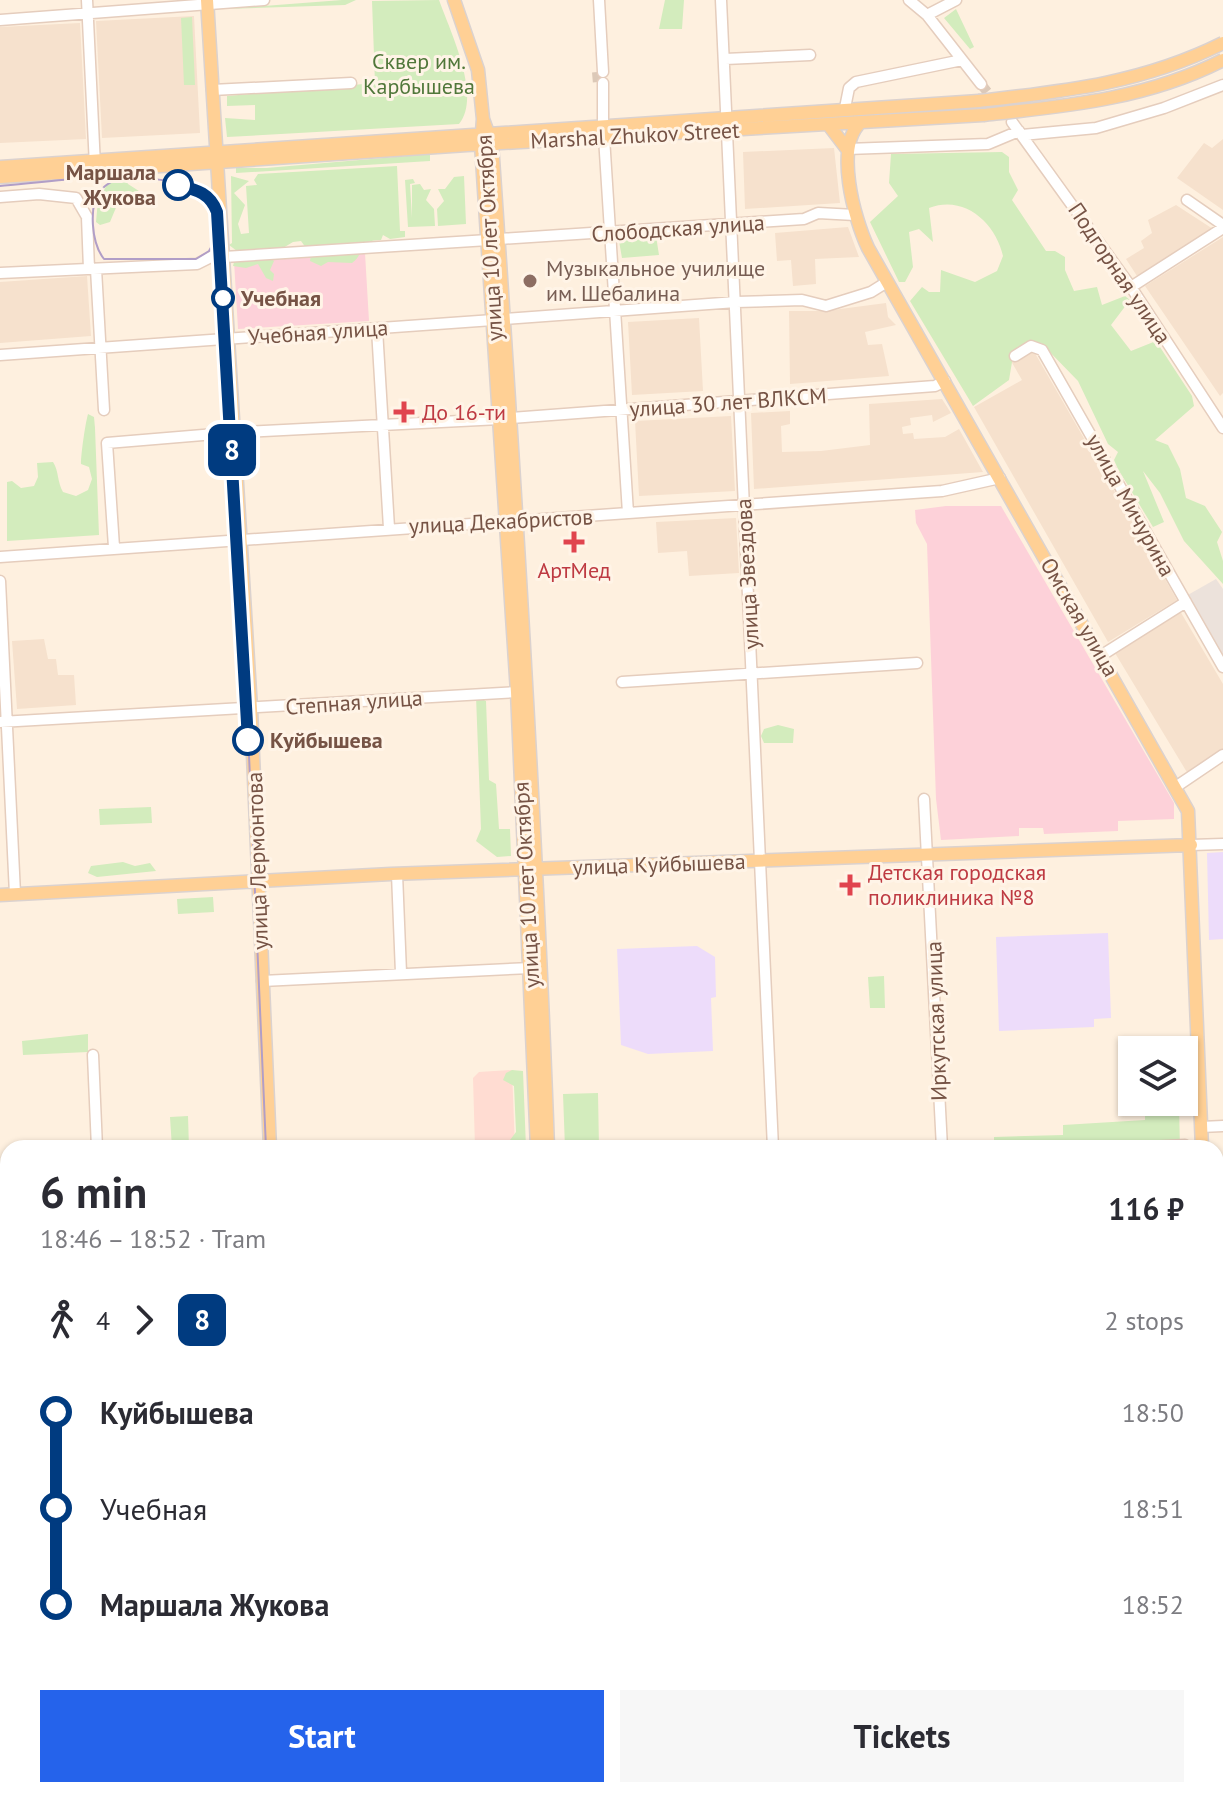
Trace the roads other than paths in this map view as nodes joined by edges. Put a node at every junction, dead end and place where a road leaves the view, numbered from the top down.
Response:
1 (87, 0) edge
2 (264, 0) edge
3 (454, 0) edge
4 (599, 0) edge
5 (721, 0) edge
6 (956, 0) edge
7 (910, 1) edge
8 (207, 2) edge
9 (87, 14) junction
10 (927, 15) junction
11 (0, 20) edge
12 (1223, 43) edge
13 (810, 55) dead end
14 (725, 59) junction
15 (962, 60) junction
16 (1223, 60) edge
17 (351, 83) dead end
18 (981, 84) tunnel mouth
19 (1223, 85) edge
20 (212, 90) junction
21 (845, 108) junction
22 (728, 115) junction
23 (861, 122) junction
24 (828, 124) junction
25 (729, 129) junction
26 (1017, 129) junction
27 (603, 130) junction
28 (485, 134) junction
29 (847, 149) junction
30 (215, 157) junction
31 (95, 165) junction
32 (0, 167) edge
33 (38, 175) junction
34 (0, 177) edge
35 (39, 194) junction
36 (0, 197) edge
37 (1187, 200) dead end
38 (855, 215) junction
39 (734, 224) junction
40 (1223, 227) edge
41 (609, 232) junction
42 (493, 240) junction
43 (223, 254) junction
44 (92, 269) junction
45 (0, 273) edge
46 (887, 282) junction
47 (1131, 287) junction
48 (736, 302) junction
49 (613, 312) junction
50 (499, 320) junction
51 (377, 329) junction
52 (230, 338) junction
53 (100, 347) junction
54 (0, 355) edge
55 (1015, 356) dead end
56 (945, 381) junction
57 (739, 400) junction
58 (104, 410) dead end
59 (620, 410) junction
60 (1219, 412) edge
61 (505, 418) junction
62 (383, 427) junction
63 (1223, 428) edge
64 (234, 434) junction
65 (1000, 478) junction
66 (743, 504) junction
67 (628, 513) junction
68 (512, 520) junction
69 (389, 528) junction
70 (240, 538) junction
71 (114, 547) junction
72 (0, 557) edge
73 (0, 581) edge
74 (1186, 602) junction
75 (1102, 655) junction
76 (917, 663) dead end
77 (1223, 667) edge
78 (752, 676) junction
79 (622, 682) dead end
80 (517, 692) junction
81 (251, 709) junction
82 (4, 722) edge
83 (1223, 755) edge
84 (1177, 786) junction
85 (924, 799) dead end
86 (1223, 844) edge
87 (1191, 845) junction
88 (927, 853) junction
89 (760, 860) junction
90 (532, 868) junction
91 (397, 874) junction
92 (258, 880) junction
93 (15, 894) junction
94 (0, 895) edge
95 (531, 968) junction
96 (401, 973) junction
97 (262, 981) junction
98 (93, 1055) dead end
99 (1223, 1126) edge
100 (1201, 1127) junction
101 (97, 1140) edge
102 (270, 1140) edge
103 (537, 1140) edge
104 (548, 1140) edge
105 (773, 1140) edge
106 (942, 1140) edge
107 (1202, 1140) edge

1 - 9 street
2 - 8 street
3 - 28 main road, улица 10 лет Октября
4 - 27 street
5 - 14 street, улица Звездова
6 - 10 street
7 - 10 street
8 - 9 street
8 - 20 main road, улица Лермонтова
9 - 11 street
9 - 31 street
10 - 15 street
12 - 21 main road, Marshal Zhukov Street, bridge
13 - 14 street
14 - 22 street, улица Звездова
15 - 18 street
15 - 21 street
16 - 23 main road, Marshal Zhukov Street, bridge
17 - 20 street
19 - 26 street
20 - 30 main road, улица Лермонтова
21 - 22 main road, Marshal Zhukov Street
22 - 25 street, улица Звездова
22 - 27 main road, Marshal Zhukov Street
23 - 24 main road, Marshal Zhukov Street
23 - 29 main road
24 - 25 main road, Marshal Zhukov Street
24 - 29 main road
25 - 27 main road, Marshal Zhukov Street
25 - 39 street, улица Звездова
26 - 29 street
26 - 47 street, Подгорная улица
27 - 28 main road, Marshal Zhukov Street
27 - 41 street
28 - 30 main road, Marshal Zhukov Street
28 - 42 main road, улица 10 лет Октября
29 - 38 main road, Омская улица
30 - 31 main road, Marshal Zhukov Street
30 - 43 main road, улица Лермонтова
31 - 32 main road, Marshal Zhukov Street
31 - 33 main road, Marshal Zhukov Street
33 - 34 main road, Marshal Zhukov Street
33 - 35 street
35 - 36 street
35 - 44 street
37 - 40 street
38 - 39 street, Слободская улица
38 - 46 main road, Омская улица
39 - 41 street, Слободская улица
39 - 48 street, улица Звездова
40 - 47 street
41 - 42 street, Слободская улица
41 - 49 street
42 - 43 street, Слободская улица
42 - 50 main road, улица 10 лет Октября
43 - 44 street, Слободская улица
43 - 52 main road, улица Лермонтова
44 - 45 street, Слободская улица
44 - 53 street
46 - 48 street, Учебная улица
46 - 56 main road, Омская улица
47 - 60 street, Подгорная улица
48 - 49 street, Учебная улица
48 - 57 street, улица Звездова
49 - 50 street, Учебная улица
49 - 59 street
50 - 51 street, Учебная улица
50 - 61 main road, улица 10 лет Октября
51 - 52 street, Учебная улица
51 - 62 street
52 - 53 street, Учебная улица
52 - 64 main road, улица Лермонтова
53 - 54 street, Учебная улица
53 - 58 street
55 - 74 street, улица Мичурина
56 - 57 street, улица 30 лет ВЛКСМ
56 - 65 main road, Омская улица
57 - 59 street, улица 30 лет ВЛКСМ
57 - 66 street, улица Звездова
59 - 61 street, улица 30 лет ВЛКСМ
59 - 67 street
60 - 63 street, Подгорная улица
61 - 62 street, улица 30 лет ВЛКСМ
61 - 68 main road, улица 10 лет Октября
62 - 64 street, улица 30 лет ВЛКСМ
62 - 69 street
64 - 70 main road, улица Лермонтова
64 - 71 street, улица 30 лет ВЛКСМ
65 - 66 street, улица Декабристов
65 - 75 main road, Омская улица
66 - 67 street, улица Декабристов
66 - 78 street, улица Звездова
67 - 68 street, улица Декабристов
68 - 69 street, улица Декабристов
68 - 80 main road, улица 10 лет Октября
68 - 90 main road, улица 10 лет Октября
69 - 70 street, улица Декабристов
70 - 71 street, улица Декабристов
70 - 81 main road, улица Лермонтова
71 - 72 street, улица Декабристов
73 - 82 street
74 - 75 street
74 - 77 street, улица Мичурина
75 - 84 main road, Омская улица
76 - 78 street
78 - 79 street
78 - 89 street, улица Звездова
80 - 81 street, Степная улица
80 - 90 main road, улица 10 лет Октября
81 - 82 street, Степная улица
81 - 92 main road, улица Лермонтова
82 - 93 street
83 - 84 street
84 - 87 main road, Омская улица
85 - 88 street, Иркутская улица
86 - 87 street, улица Куйбышева
87 - 88 main road, улица Куйбышева
87 - 100 main road, Омская улица
88 - 89 main road, улица Куйбышева
88 - 106 street, Иркутская улица
89 - 90 main road, улица Куйбышева
89 - 105 street, улица Звездова
90 - 91 main road, улица Куйбышева
90 - 95 main road, улица 10 лет Октября
90 - 104 main road, улица 10 лет Октября
91 - 92 main road, улица Куйбышева
91 - 96 street
92 - 93 main road, улица Куйбышева
92 - 97 main road, улица Лермонтова
93 - 94 main road, улица Куйбышева
95 - 96 street
95 - 103 main road, улица 10 лет Октября
96 - 97 street
97 - 102 main road, улица Лермонтова
98 - 101 street
99 - 100 street
100 - 107 main road, Омская улица

